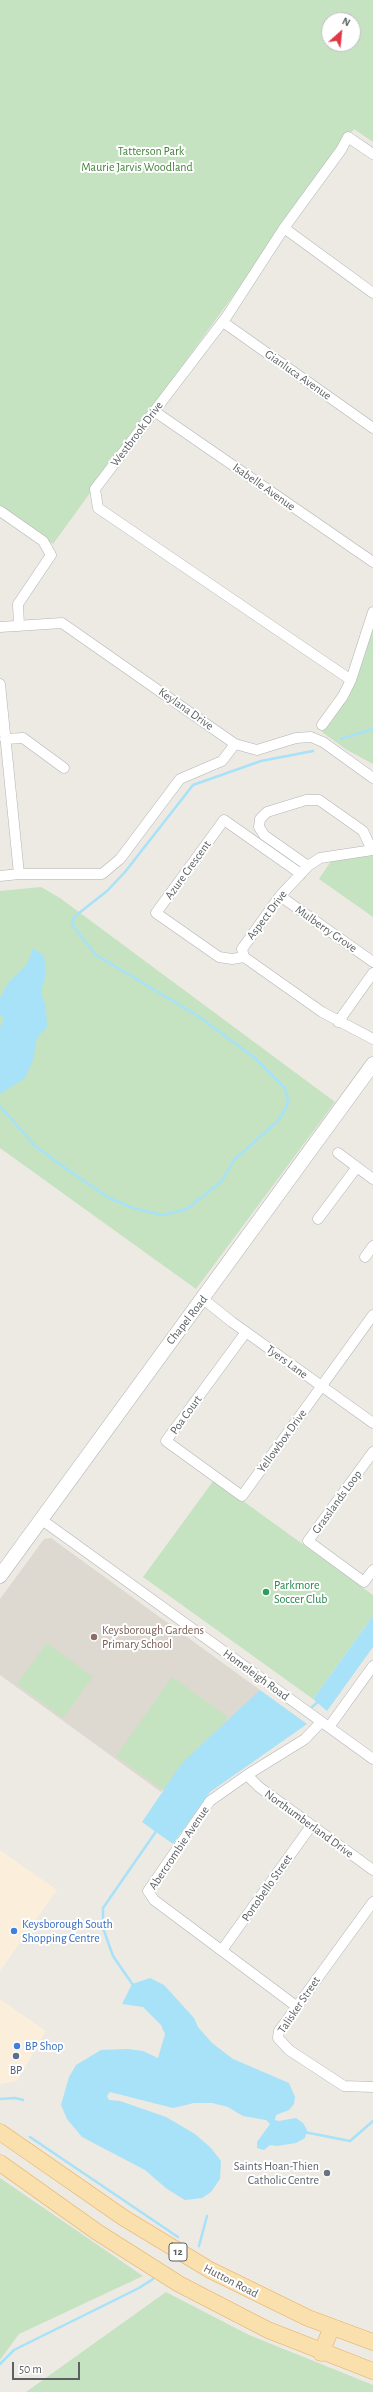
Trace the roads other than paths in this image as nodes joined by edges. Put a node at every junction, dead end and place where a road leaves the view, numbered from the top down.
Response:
1 (373, 154) edge
2 (284, 228) junction
3 (373, 292) edge
4 (222, 322) junction
5 (154, 411) junction
6 (373, 428) edge
7 (0, 511) edge
8 (373, 562) edge
9 (373, 612) edge
10 (18, 626) junction
11 (0, 627) edge
12 (351, 680) junction
13 (0, 684) edge
14 (322, 725) dead end
15 (6, 739) junction
16 (235, 744) junction
17 (64, 768) dead end
18 (373, 778) edge
19 (373, 850) edge
20 (304, 870) junction
21 (18, 874) junction
22 (0, 876) edge
23 (280, 896) junction
24 (244, 957) junction
25 (373, 962) edge
26 (373, 973) edge
27 (338, 1022) junction
28 (373, 1038) edge
29 (373, 1064) edge
30 (338, 1153) dead end
31 (357, 1167) junction
32 (373, 1179) edge
33 (318, 1219) dead end
34 (373, 1246) edge
35 (365, 1257) dead end
36 (203, 1299) junction
37 (373, 1315) edge
38 (246, 1332) junction
39 (322, 1387) junction
40 (373, 1423) edge
41 (373, 1452) edge
42 (242, 1496) joint
43 (42, 1520) junction
44 (373, 1570) edge
45 (0, 1576) edge
46 (373, 1666) edge
47 (325, 1725) junction
48 (373, 1759) edge
49 (247, 1775) junction
50 (311, 1826) junction
51 (373, 1870) edge
52 (373, 1902) edge
53 (222, 1950) junction
54 (296, 2006) junction
55 (373, 2087) edge
56 (0, 2132) edge
57 (0, 2163) edge
58 (332, 2328) junction
59 (373, 2342) edge
60 (321, 2352) junction
61 (373, 2372) edge

1 - 2 street, Westbrook Drive
2 - 3 street
2 - 4 street, Westbrook Drive
4 - 5 street, Westbrook Drive
4 - 6 street, Gianluca Avenue
5 - 8 street, Isabelle Avenue
5 - 12 street, Westbrook Drive
7 - 10 street
9 - 12 street
10 - 11 street, Keylana Drive
10 - 16 street, Keylana Drive
12 - 14 street
13 - 15 street
15 - 17 street
15 - 21 street
16 - 18 street, Keylana Drive
16 - 21 street
19 - 20 street, Aspect Drive
19 - 20 street
20 - 23 street, Aspect Drive
20 - 24 street, Azure Crescent
21 - 22 street
23 - 24 street, Aspect Drive
23 - 25 street, Mulberry Grove
24 - 27 street
26 - 27 street
27 - 28 street
29 - 36 main road, Chapel Road
30 - 31 street
31 - 32 street
31 - 33 street
34 - 35 street
36 - 38 street, Tyers Lane
36 - 43 main road, Chapel Road
37 - 39 street, Yellowbox Drive
38 - 39 street, Tyers Lane
38 - 42 street, Poa Court
39 - 40 street, Tyers Lane
39 - 42 street, Yellowbox Drive
41 - 44 street, Grasslands Loop
43 - 45 main road, Chapel Road
43 - 47 street, Homeleigh Road
46 - 47 street, Abercrombie Avenue
47 - 48 street, Homeleigh Road
47 - 49 street, Abercrombie Avenue
49 - 50 street, Northumberland Drive
49 - 53 street, Abercrombie Avenue
50 - 51 street, Northumberland Drive
50 - 53 street, Portobello Street
52 - 54 street, Talisker Street
53 - 54 street, Abercrombie Avenue
54 - 55 street, Talisker Street
56 - 58 main road, Hutton Road / 12
57 - 60 main road, 12
58 - 59 main road, Hutton Road / 12
58 - 60 main road
60 - 61 main road, 12

